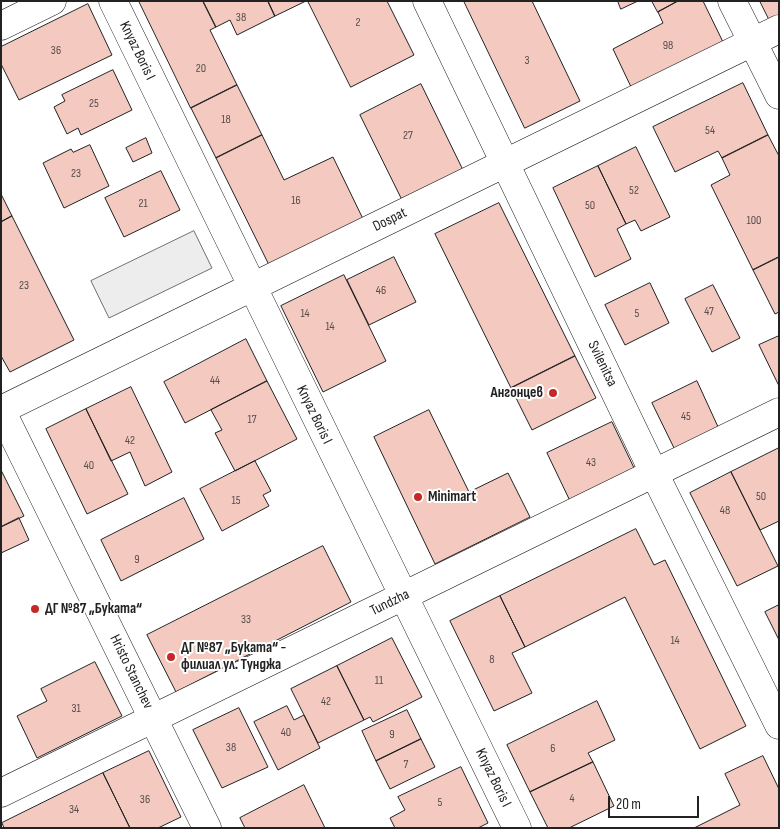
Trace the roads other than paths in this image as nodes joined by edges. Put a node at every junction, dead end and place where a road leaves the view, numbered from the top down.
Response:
1 (52, 1) edge
2 (113, 1) edge
3 (427, 1) edge
4 (732, 1) edge
5 (1, 26) edge
6 (779, 29) edge
7 (753, 42) junction
8 (779, 95) edge
9 (505, 163) junction
10 (252, 287) junction
11 (1, 410) edge
12 (779, 412) edge
13 (654, 473) junction
14 (403, 596) junction
15 (154, 719) junction
16 (779, 725) edge
17 (1, 793) edge
18 (207, 828) edge
19 (517, 828) edge

1 - 5 street
2 - 10 street, Knyaz Boris I
3 - 9 street, Svilenitsa
4 - 7 street
6 - 7 street, Dospat
7 - 8 street
7 - 9 street, Dospat
9 - 10 street, Dospat
9 - 13 street, Svilenitsa
10 - 11 street, Dospat
10 - 14 street, Knyaz Boris I
11 - 15 street, Hristo Stanchev
12 - 13 street, Tundzha
13 - 14 street, Tundzha
13 - 16 street, Svilenitsa
14 - 15 street, Tundzha
14 - 19 street, Knyaz Boris I
15 - 17 street, Tundzha
15 - 18 street, Hristo Stanchev

